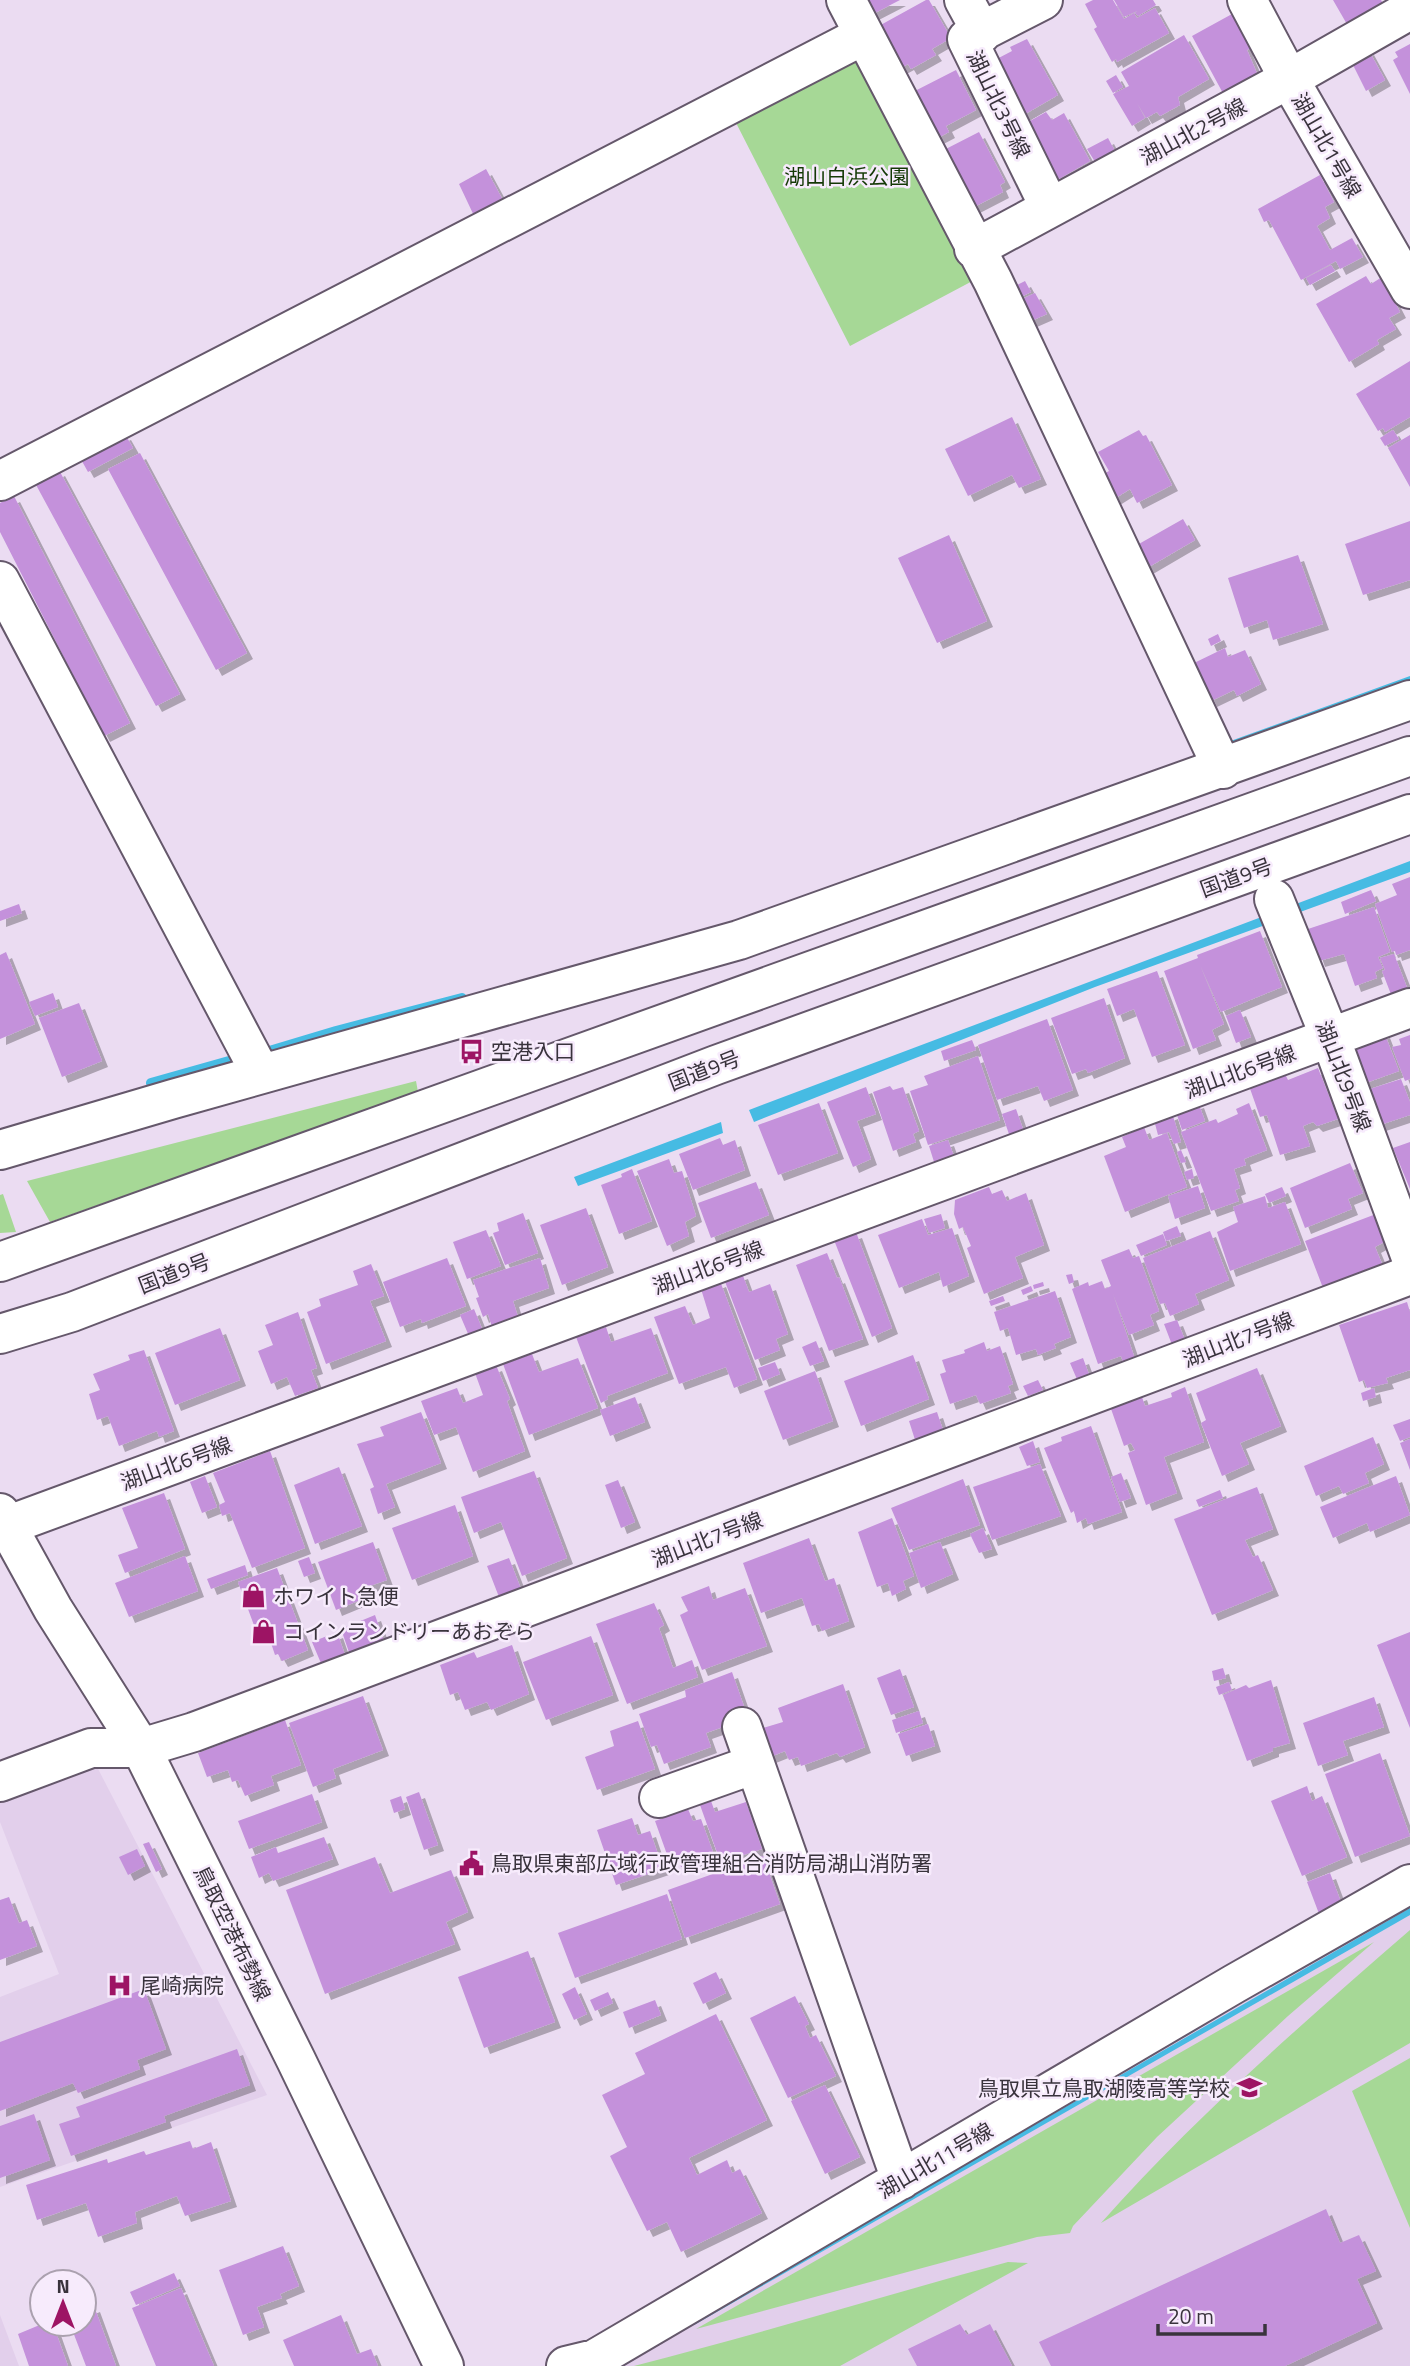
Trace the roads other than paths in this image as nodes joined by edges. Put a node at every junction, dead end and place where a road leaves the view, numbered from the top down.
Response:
1 (846, 0) edge
2 (1043, 0) edge
3 (1247, 0) edge
4 (1410, 10) edge
5 (973, 16) edge
6 (864, 34) junction
7 (1289, 79) junction
8 (1050, 208) junction
9 (1399, 241) edge
10 (974, 249) junction
11 (1410, 289) edge
12 (0, 481) edge
13 (0, 581) edge
14 (1410, 700) edge
15 (1410, 756) edge
16 (1223, 769) junction
17 (1410, 814) edge
18 (1274, 899) dead end
19 (1410, 1008) edge
20 (1330, 1037) junction
21 (261, 1074) junction
22 (0, 1150) edge
23 (1410, 1255) edge
24 (0, 1262) edge
25 (1410, 1275) edge
26 (0, 1334) edge
27 (3, 1519) edge
28 (742, 1727) dead end
29 (141, 1748) junction
30 (755, 1764) junction
31 (0, 1782) edge
32 (659, 1798) dead end
33 (1410, 1884) edge
34 (901, 2180) junction
35 (444, 2366) edge
36 (566, 2366) edge

1 - 6 main road
2 - 5 main road, 湖山北3号線
3 - 7 main road, 湖山北1号線
4 - 7 main road, 湖山北2号線
5 - 8 main road, 湖山北3号線
6 - 10 main road
6 - 12 main road
7 - 8 main road, 湖山北2号線
7 - 9 main road, 湖山北1号線
8 - 10 main road, 湖山北2号線
9 - 11 main road, 湖山北1号線
10 - 16 main road
13 - 21 main road
14 - 16 main road
15 - 24 main road
16 - 21 main road
17 - 26 main road, 国道9号
18 - 20 main road, 湖山北9号線
19 - 20 main road, 湖山北6号線
20 - 23 main road, 湖山北9号線
20 - 27 main road, 湖山北6号線
21 - 22 main road
25 - 29 main road, 湖山北7号線
27 - 29 main road, 鳥取空港布勢線
28 - 30 main road
29 - 31 main road, 湖山北7号線
29 - 35 main road, 鳥取空港布勢線
30 - 32 main road
30 - 34 main road
33 - 34 main road, 湖山北11号線
34 - 36 main road, 湖山北11号線

